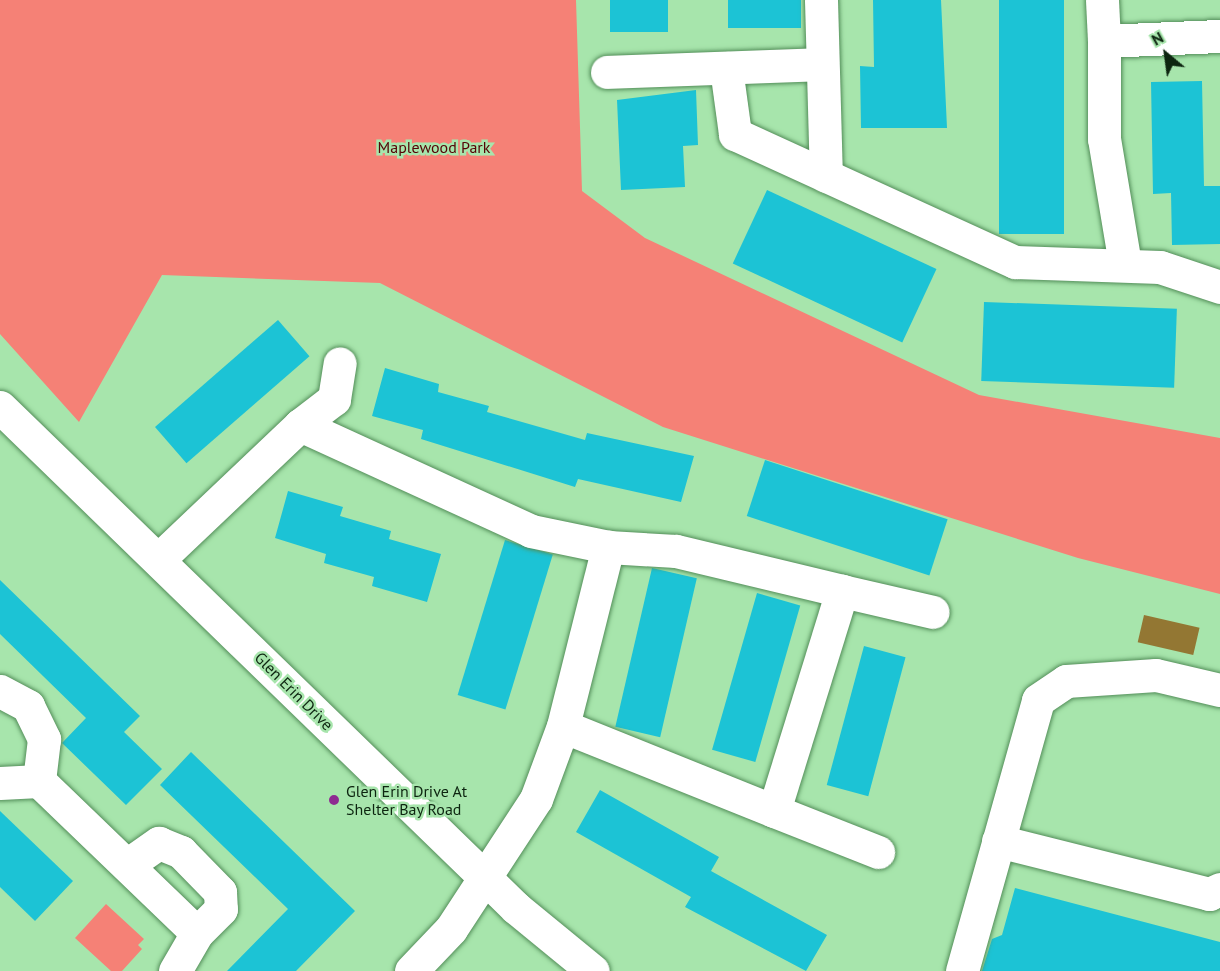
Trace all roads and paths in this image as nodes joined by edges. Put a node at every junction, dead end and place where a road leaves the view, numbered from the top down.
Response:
1 (821, 0) edge
2 (1102, 0) edge
3 (1220, 36) edge
4 (1104, 41) junction
5 (822, 64) junction
6 (726, 68) junction
7 (607, 72) dead end
8 (826, 176) junction
9 (1125, 264) junction
10 (1220, 287) edge
11 (340, 363) dead end
12 (0, 407) edge
13 (300, 425) junction
14 (608, 547) junction
15 (159, 559) junction
16 (842, 591) junction
17 (933, 612) dead end
18 (1220, 690) edge
19 (0, 691) edge
20 (563, 726) junction
21 (39, 781) junction
22 (0, 783) edge
23 (774, 811) junction
24 (998, 841) junction
25 (878, 852) dead end
26 (127, 865) junction
27 (484, 878) junction
28 (1220, 889) edge
29 (197, 933) junction
30 (175, 971) edge
31 (411, 971) edge
32 (593, 971) edge
33 (962, 971) edge

1 - 5 street
2 - 4 street
3 - 4 street
4 - 9 street
5 - 6 street
5 - 8 street
6 - 7 street
6 - 8 street
8 - 9 street
9 - 10 street
11 - 13 street
12 - 15 street, Glen Erin Drive
13 - 14 street
13 - 15 street
14 - 16 street
14 - 20 street
15 - 27 street, Glen Erin Drive
16 - 17 street
16 - 23 street
18 - 24 street
19 - 21 street
20 - 23 street
20 - 27 street
21 - 22 street
21 - 26 street
23 - 25 street
24 - 28 street
24 - 33 street
26 - 29 street
26 - 29 street
27 - 31 street
27 - 32 street, Glen Erin Drive
29 - 30 street

